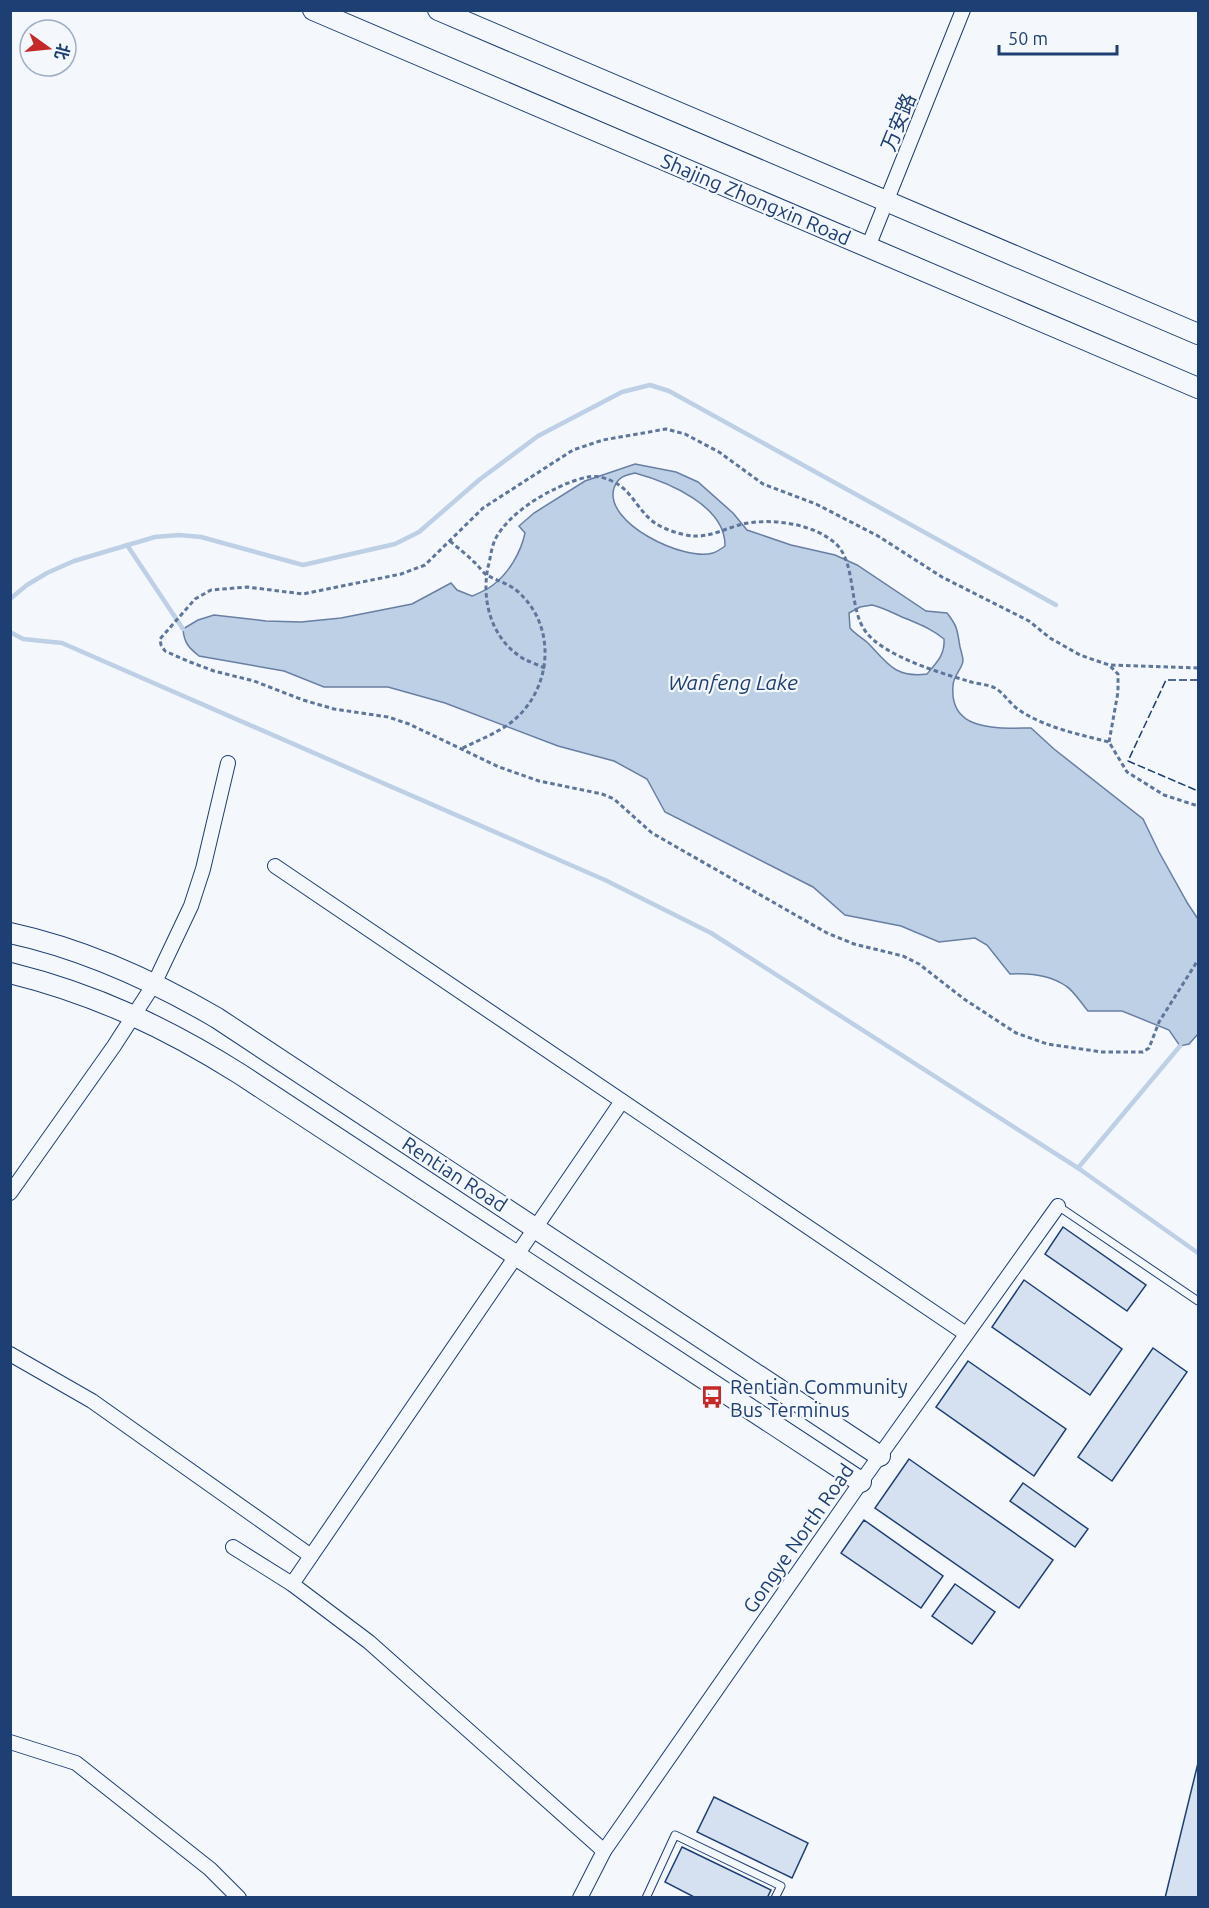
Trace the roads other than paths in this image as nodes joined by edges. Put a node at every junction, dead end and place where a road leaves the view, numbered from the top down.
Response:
1 (313, 10) edge
2 (438, 10) edge
3 (963, 10) edge
4 (886, 202) junction
5 (868, 247) junction
6 (1198, 334) edge
7 (1198, 388) edge
8 (228, 763) dead end
9 (275, 866) dead end
10 (10, 933) edge
11 (10, 973) edge
12 (154, 984) junction
13 (135, 1015) junction
14 (622, 1101) junction
15 (10, 1193) edge
16 (1058, 1206) joint
17 (536, 1227) junction
18 (516, 1256) junction
19 (1198, 1301) edge
20 (966, 1334) junction
21 (10, 1354) edge
22 (880, 1456) junction
23 (861, 1482) junction
24 (233, 1547) dead end
25 (311, 1556) junction
26 (292, 1584) junction
27 (10, 1742) edge
28 (604, 1851) junction
29 (239, 1898) edge
30 (580, 1898) edge
31 (646, 1898) edge
32 (775, 1898) edge

1 - 5 street, Shajing Zhongxin Road
2 - 4 street
3 - 4 street, 万安路
4 - 5 street, 万安路
4 - 6 street
5 - 7 street, Shajing Zhongxin Road
8 - 12 street
9 - 14 street
10 - 12 street, Rentian Road
11 - 13 street, Rentian Road
12 - 13 street
12 - 17 street, Rentian Road
13 - 15 street
13 - 18 street, Rentian Road
14 - 17 street
14 - 20 street
16 - 19 lane
16 - 20 street, Gongye North Road
17 - 18 street
17 - 22 street, Rentian Road
18 - 23 street, Rentian Road
18 - 25 street
20 - 22 street, Gongye North Road
21 - 25 street
22 - 23 street, Gongye North Road
23 - 28 street, Gongye North Road
24 - 26 street
25 - 26 street
26 - 28 street
27 - 29 street
28 - 30 street, Gongye North Road
31 - 32 lane

